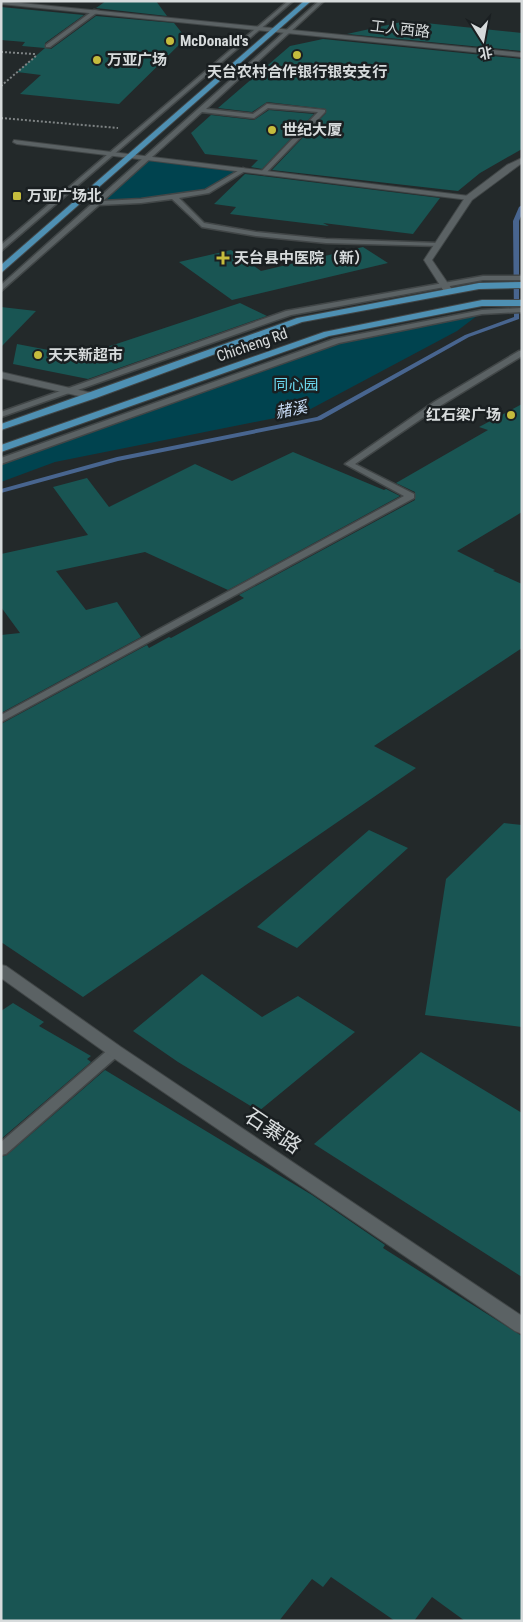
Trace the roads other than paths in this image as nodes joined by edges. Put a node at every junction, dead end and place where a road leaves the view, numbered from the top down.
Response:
1 (291, 1) edge
2 (308, 1) edge
3 (322, 1) edge
4 (1, 2) edge
5 (96, 11) junction
6 (260, 28) junction
7 (276, 29) junction
8 (290, 31) junction
9 (48, 46) dead end
10 (522, 55) edge
11 (201, 110) junction
12 (17, 142) dead end
13 (114, 154) junction
14 (132, 156) junction
15 (147, 158) junction
16 (522, 160) edge
17 (243, 170) junction
18 (263, 173) junction
19 (174, 197) junction
20 (469, 198) junction
21 (99, 203) junction
22 (438, 245) junction
23 (1, 249) edge
24 (1, 270) edge
25 (522, 278) edge
26 (481, 282) junction
27 (522, 285) edge
28 (446, 287) junction
29 (1, 288) edge
30 (522, 303) edge
31 (482, 307) junction
32 (522, 310) edge
33 (522, 353) edge
34 (1, 375) edge
35 (72, 391) junction
36 (92, 396) junction
37 (1, 415) edge
38 (1, 426) edge
39 (1, 449) edge
40 (1, 461) edge
41 (1, 719) edge
42 (1, 970) edge
43 (116, 1051) junction
44 (1, 1150) edge
45 (522, 1326) edge

1 - 6 lane
2 - 7 main road
3 - 8 lane
4 - 5 main road, 工人西路
5 - 6 main road, 工人西路
5 - 9 lane
6 - 7 main road, 工人西路
6 - 13 lane
7 - 8 main road, 工人西路
7 - 14 main road
8 - 10 main road, 工人西路
8 - 11 lane
11 - 15 lane
11 - 18 lane
12 - 13 main road
13 - 14 main road
13 - 23 lane
14 - 15 main road
14 - 24 main road
15 - 17 main road
15 - 21 lane
16 - 20 main road
17 - 18 main road
17 - 19 lane
18 - 20 main road
19 - 21 lane
19 - 22 lane
20 - 22 main road
21 - 29 lane
22 - 28 main road
25 - 26 lane
26 - 27 main road, Chicheng Rd
26 - 28 main road, Chicheng Rd
28 - 35 lane
28 - 36 main road, Chicheng Rd
30 - 31 main road, Chicheng Rd
31 - 32 lane
31 - 39 main road, Chicheng Rd
31 - 40 lane
33 - 41 lane
34 - 35 main road
35 - 36 main road
35 - 37 lane
36 - 38 main road, Chicheng Rd
42 - 43 main road, 石寨路
43 - 44 lane
43 - 45 main road, 石寨路

